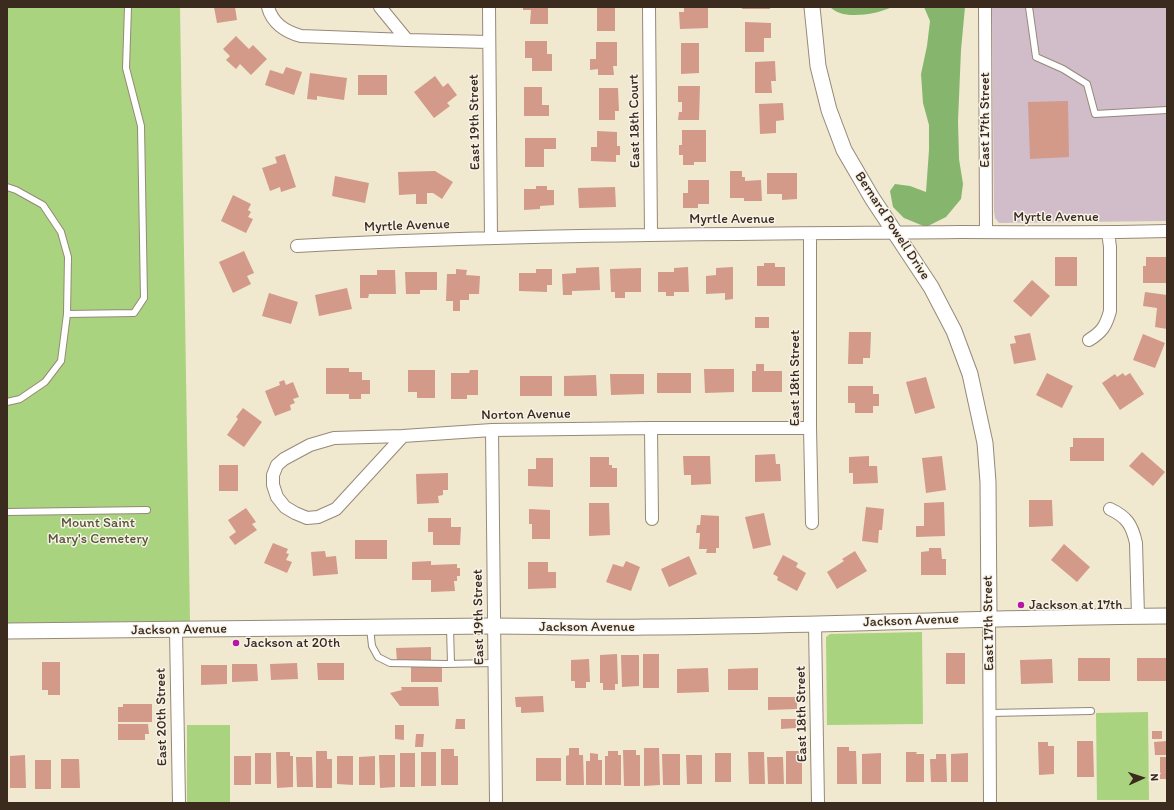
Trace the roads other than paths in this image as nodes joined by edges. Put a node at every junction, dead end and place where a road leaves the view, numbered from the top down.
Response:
1 (128, 7) edge
2 (268, 7) edge
3 (380, 7) edge
4 (489, 7) edge
5 (648, 7) edge
6 (812, 7) edge
7 (984, 7) edge
8 (1029, 7) edge
9 (407, 40) junction
10 (489, 42) junction
11 (1167, 110) edge
12 (7, 187) edge
13 (1167, 231) edge
14 (986, 232) junction
15 (1108, 232) junction
16 (895, 233) junction
17 (810, 234) junction
18 (651, 235) junction
19 (491, 238) junction
20 (297, 246) dead end
21 (67, 314) junction
22 (1089, 340) dead end
23 (7, 402) edge
24 (651, 428) junction
25 (810, 428) junction
26 (492, 430) junction
27 (403, 436) junction
28 (984, 443) joint
29 (1110, 509) dead end
30 (146, 510) dead end
31 (7, 512) edge
32 (652, 519) dead end
33 (812, 523) dead end
34 (1138, 616) junction
35 (1167, 616) edge
36 (989, 618) junction
37 (815, 624) junction
38 (494, 626) junction
39 (450, 627) junction
40 (370, 628) junction
41 (176, 630) junction
42 (7, 631) edge
43 (494, 663) junction
44 (451, 664) junction
45 (1091, 711) dead end
46 (990, 713) junction
47 (179, 803) edge
48 (496, 803) edge
49 (818, 803) edge
50 (990, 803) edge

1 - 21 lane
2 - 9 street
3 - 9 street
4 - 10 street, East 19th Street
5 - 18 street, East 18th Court
6 - 16 street, Bernard Powell Drive
7 - 14 street, East 17th Street
8 - 11 lane
9 - 10 street
10 - 19 street, East 19th Street
12 - 21 lane
13 - 15 street, Myrtle Avenue
14 - 15 street, Myrtle Avenue
14 - 16 street, Myrtle Avenue
15 - 22 street
16 - 17 street, Myrtle Avenue
16 - 28 street, Bernard Powell Drive
17 - 18 street, Myrtle Avenue
17 - 25 street, East 18th Street
18 - 19 street, Myrtle Avenue
19 - 20 street, Myrtle Avenue
21 - 23 lane
24 - 25 street, Norton Avenue
24 - 26 street, Norton Avenue
24 - 32 street
25 - 33 street, East 18th Street
26 - 27 street, Norton Avenue
26 - 38 street, East 19th Street
27 - 27 street, Norton Avenue
28 - 36 street, East 17th Street
29 - 34 street
30 - 31 lane
34 - 35 street, Jackson Avenue
34 - 36 street, Jackson Avenue
36 - 37 street, Jackson Avenue
36 - 46 street, East 17th Street
37 - 38 street, Jackson Avenue
37 - 49 street, East 18th Street
38 - 39 street, Jackson Avenue
38 - 43 street, East 19th Street
39 - 40 street, Jackson Avenue
39 - 44 lane
40 - 41 street, Jackson Avenue
40 - 44 lane
41 - 42 street, Jackson Avenue
41 - 47 street, East 20th Street
43 - 44 lane
43 - 48 street, East 19th Street
45 - 46 lane
46 - 50 street, East 17th Street

